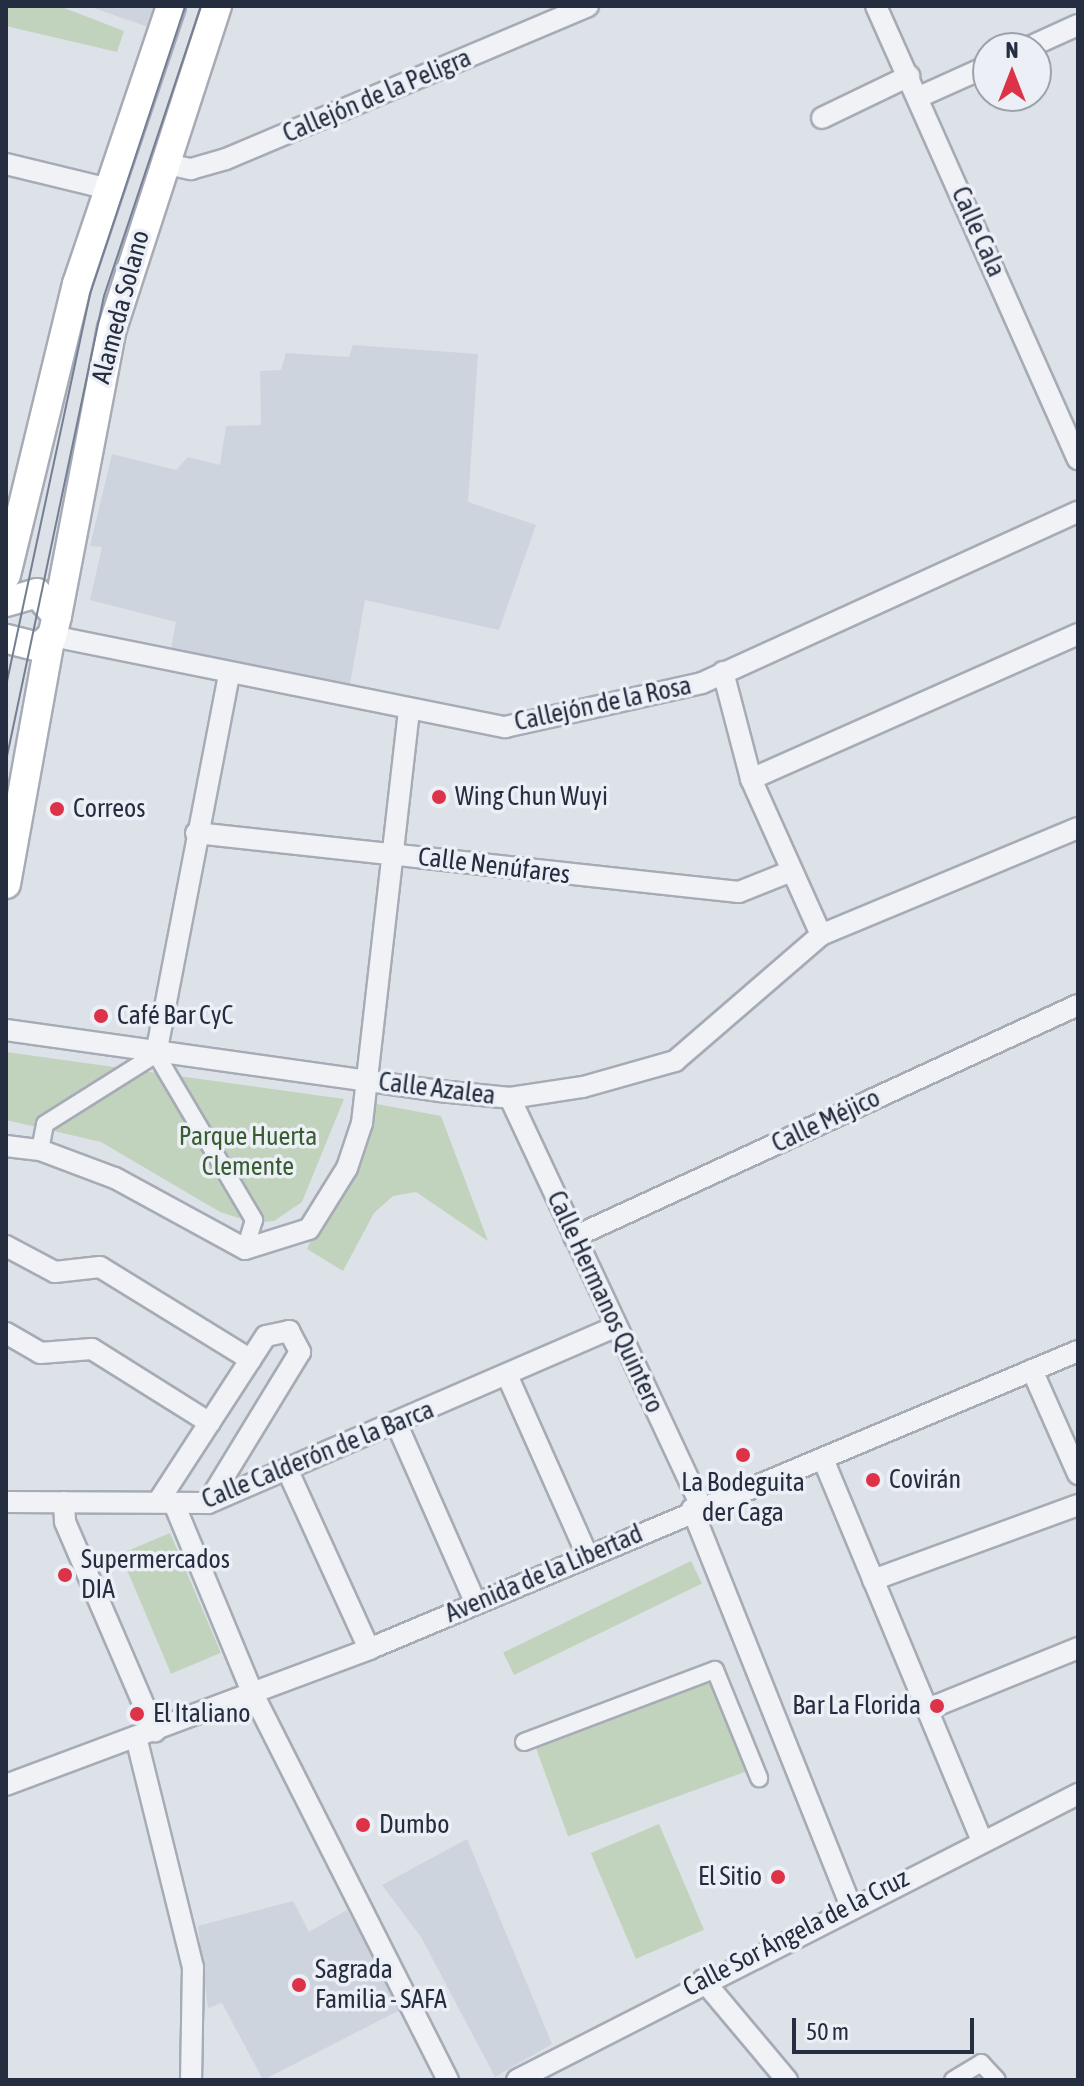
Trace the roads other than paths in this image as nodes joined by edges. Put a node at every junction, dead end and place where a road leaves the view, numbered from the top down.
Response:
1 (171, 6) edge
2 (217, 6) edge
3 (588, 6) edge
4 (876, 6) edge
5 (1078, 25) edge
6 (1052, 37) edge
7 (972, 73) edge
8 (909, 76) junction
9 (919, 97) junction
10 (822, 118) dead end
11 (162, 163) junction
12 (6, 164) edge
13 (109, 189) junction
14 (1078, 459) edge
15 (1078, 512) edge
16 (6, 575) edge
17 (6, 602) edge
18 (53, 630) junction
19 (1078, 634) edge
20 (6, 639) edge
21 (723, 672) junction
22 (229, 675) junction
23 (409, 713) junction
24 (751, 779) junction
25 (1078, 828) edge
26 (196, 833) junction
27 (396, 853) junction
28 (789, 872) junction
29 (6, 884) edge
30 (821, 935) junction
31 (1078, 1005) edge
32 (6, 1030) edge
33 (156, 1054) junction
34 (370, 1081) junction
35 (510, 1098) junction
36 (6, 1146) edge
37 (40, 1150) junction
38 (574, 1237) junction
39 (6, 1246) edge
40 (245, 1249) junction
41 (615, 1327) junction
42 (6, 1333) edge
43 (1078, 1351) edge
44 (251, 1360) junction
45 (1032, 1370) junction
46 (507, 1375) junction
47 (210, 1423) junction
48 (398, 1427) junction
49 (823, 1459) junction
50 (287, 1469) junction
51 (1078, 1474) edge
52 (6, 1502) edge
53 (64, 1502) junction
54 (208, 1503) junction
55 (166, 1504) junction
56 (1078, 1505) edge
57 (697, 1507) junction
58 (588, 1557) junction
59 (873, 1580) junction
60 (476, 1604) junction
61 (1078, 1648) edge
62 (369, 1649) junction
63 (252, 1692) junction
64 (928, 1709) junction
65 (145, 1734) junction
66 (524, 1742) dead end
67 (759, 1778) dead end
68 (6, 1785) edge
69 (1078, 1794) edge
70 (981, 1839) junction
71 (851, 1906) junction
72 (703, 1980) junction
73 (191, 2080) edge
74 (448, 2080) edge
75 (517, 2080) edge
76 (787, 2080) edge
77 (953, 2080) edge
78 (997, 2080) edge

1 - 13 main road, Alameda Solano
2 - 11 main road, Alameda Solano
3 - 11 street, Callejón de la Peligra
4 - 8 street, Calle Cala
5 - 6 street
7 - 9 street
8 - 9 street, Calle Cala
8 - 10 street
9 - 14 street, Calle Cala
11 - 18 main road, Alameda Solano
12 - 13 street
13 - 16 main road, Alameda Solano
15 - 21 street, Callejón de la Rosa
17 - 18 main road
18 - 20 main road
18 - 22 street, Callejón de la Rosa
18 - 29 main road, Alameda Solano
19 - 24 street
21 - 23 street, Callejón de la Rosa
21 - 24 street
22 - 23 street, Callejón de la Rosa
22 - 26 street
23 - 27 street
24 - 28 street
25 - 30 street, Calle Azalea
26 - 27 street, Calle Nenúfares
26 - 33 street
27 - 28 street, Calle Nenúfares
27 - 34 street
28 - 30 street
30 - 35 street, Calle Azalea
31 - 38 street, Calle Méjico
32 - 33 street, Calle Azalea
33 - 34 street, Calle Azalea
33 - 37 street
33 - 40 street
34 - 35 street, Calle Azalea
34 - 40 street
35 - 38 street, Calle Hermanos Quintero
36 - 37 street
37 - 40 street
38 - 41 street, Calle Hermanos Quintero
39 - 44 street
41 - 46 street, Calle Calderón de la Barca
41 - 57 street, Calle Hermanos Quintero
42 - 47 street
43 - 45 street, Avenida de la Libertad
44 - 47 street
44 - 54 street
45 - 49 street, Avenida de la Libertad
45 - 51 street
46 - 48 street, Calle Calderón de la Barca
46 - 58 street
47 - 55 street
48 - 50 street, Calle Calderón de la Barca
48 - 60 street
49 - 57 street, Avenida de la Libertad
49 - 59 street
50 - 54 street, Calle Calderón de la Barca
50 - 62 street
52 - 53 street, Calle Calderón de la Barca
53 - 55 street, Calle Calderón de la Barca
53 - 65 street
54 - 55 street, Calle Calderón de la Barca
55 - 63 street
56 - 59 street
57 - 58 street, Avenida de la Libertad
57 - 71 street, Calle Hermanos Quintero
58 - 60 street, Avenida de la Libertad
59 - 64 street
60 - 62 street, Avenida de la Libertad
61 - 64 street
62 - 63 street, Avenida de la Libertad
63 - 65 street, Avenida de la Libertad
63 - 74 street
64 - 70 street
65 - 68 street, Avenida de la Libertad
65 - 73 street
66 - 67 street
69 - 70 street, Calle Sor Ángela de la Cruz
70 - 71 street, Calle Sor Ángela de la Cruz
71 - 72 street, Calle Sor Ángela de la Cruz
72 - 75 street, Calle Sor Ángela de la Cruz
72 - 76 street
77 - 78 street

